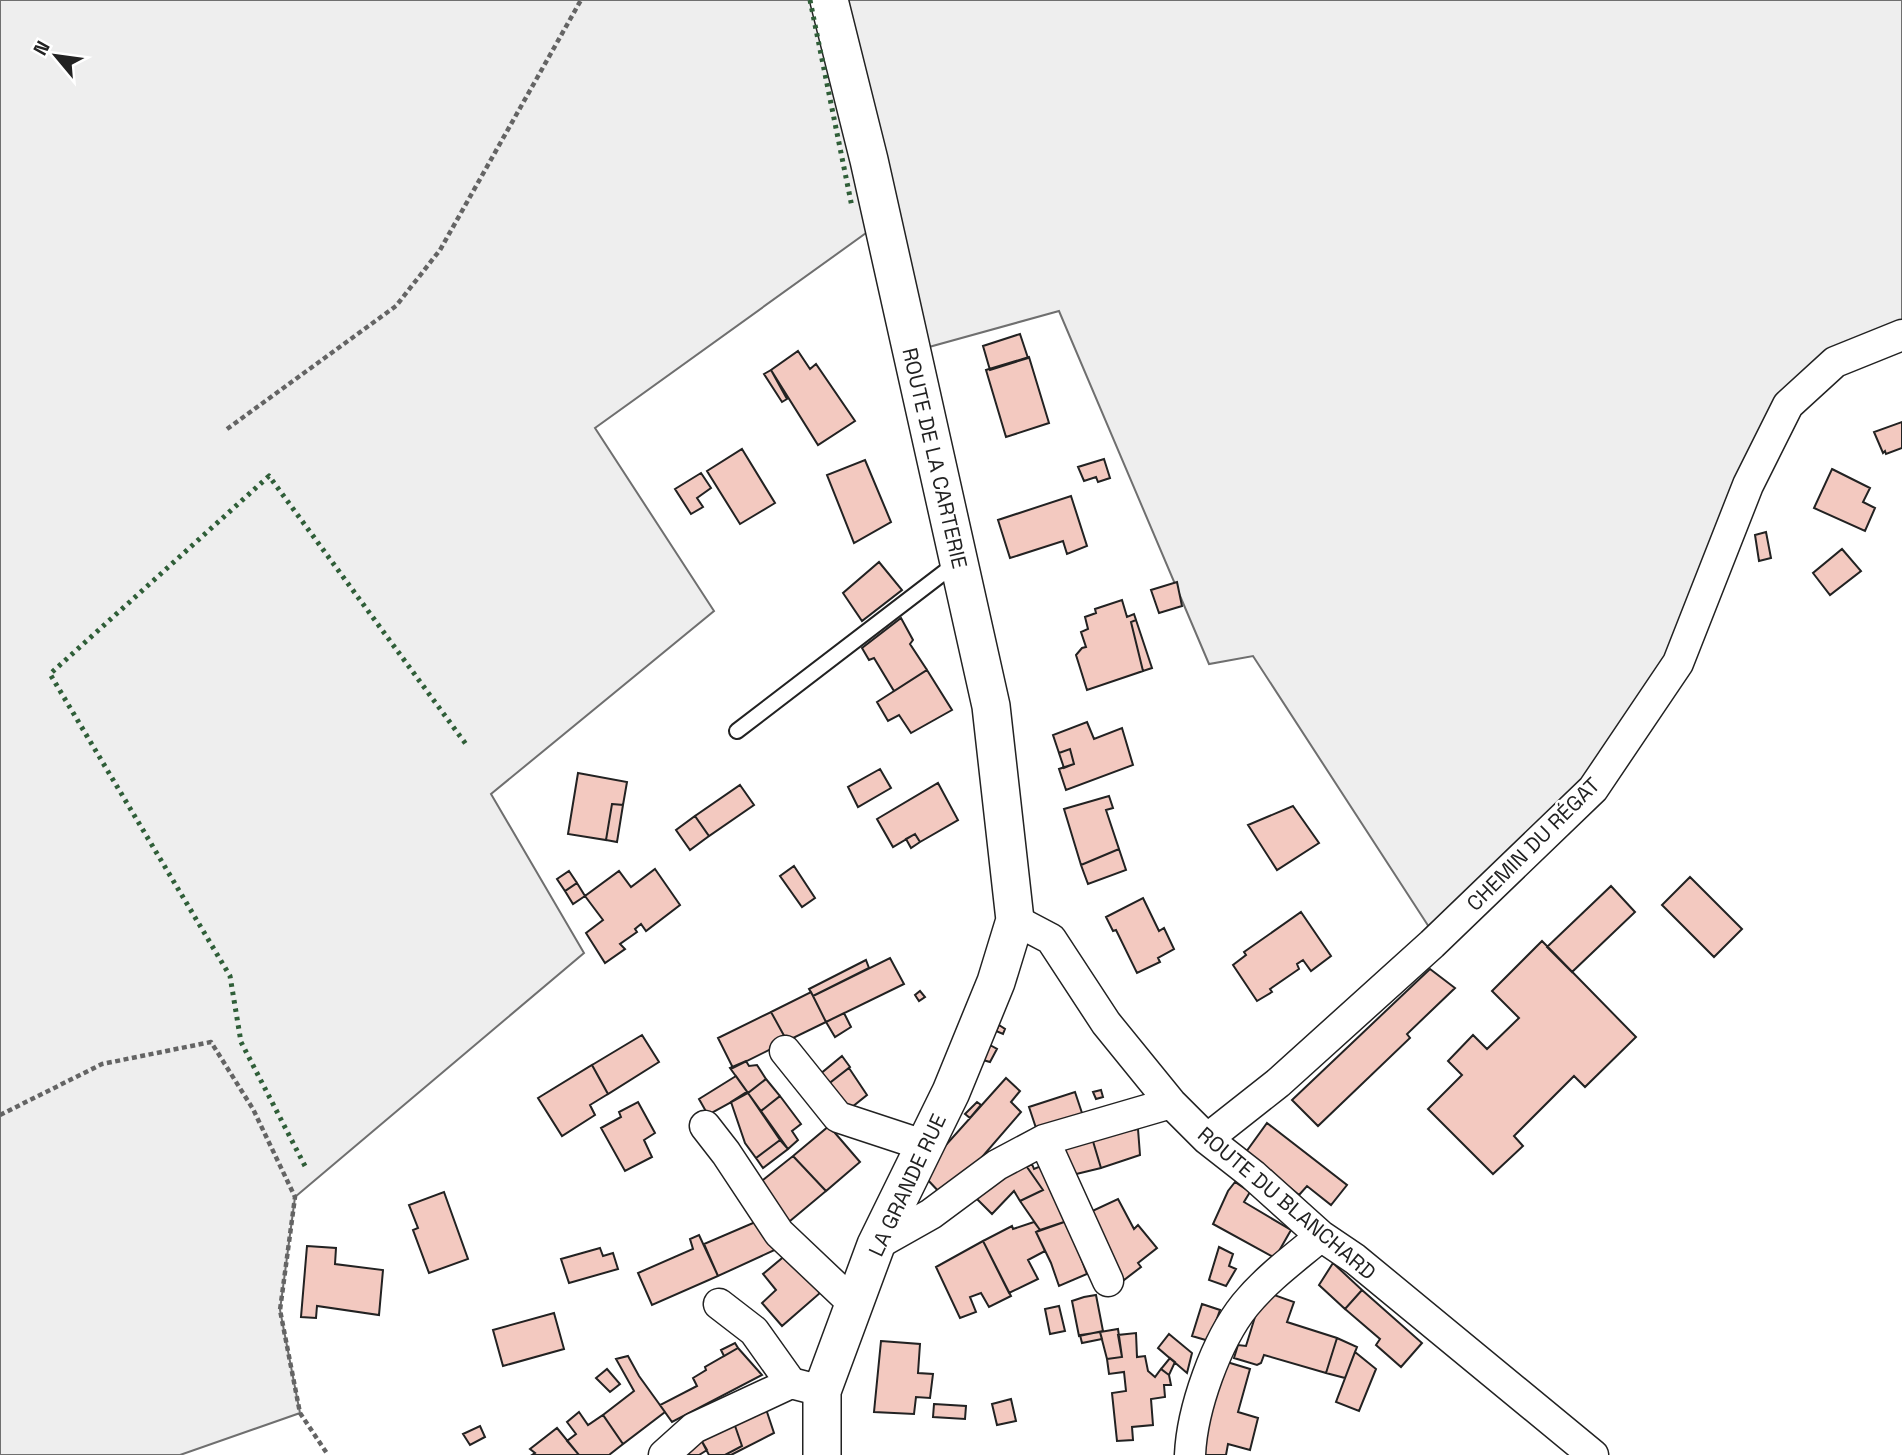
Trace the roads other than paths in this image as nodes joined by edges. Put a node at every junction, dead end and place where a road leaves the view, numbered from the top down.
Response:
1 (829, 0) edge
2 (1902, 335) edge
3 (958, 562) junction
4 (737, 730) dead end
5 (1015, 919) junction
6 (785, 1051) dead end
7 (1171, 1103) junction
8 (705, 1126) dead end
9 (1207, 1139) junction
10 (1044, 1140) junction
11 (926, 1146) junction
12 (1321, 1236) junction
13 (876, 1245) junction
14 (1108, 1281) dead end
15 (719, 1304) dead end
16 (854, 1304) junction
17 (806, 1387) junction
18 (664, 1455) edge
19 (822, 1455) edge
20 (1190, 1455) edge
21 (1593, 1455) edge

1 - 3 street, ROUTE DE LA CARTERIE
2 - 9 street, CHEMIN DU RÉGAT
3 - 4 lane
3 - 5 street, ROUTE DE LA CARTERIE
5 - 7 street, ROUTE DU BLANCHARD
5 - 11 street, LA GRANDE RUE
6 - 11 street
7 - 9 street, ROUTE DU BLANCHARD
7 - 10 street
8 - 16 street
9 - 12 street, ROUTE DU BLANCHARD
10 - 13 street
10 - 14 street
11 - 13 street, LA GRANDE RUE
12 - 20 street
12 - 21 street, ROUTE DU BLANCHARD
13 - 16 street, LA GRANDE RUE
15 - 17 street
16 - 17 street, LA GRANDE RUE
17 - 18 street
17 - 19 street, LA GRANDE RUE

